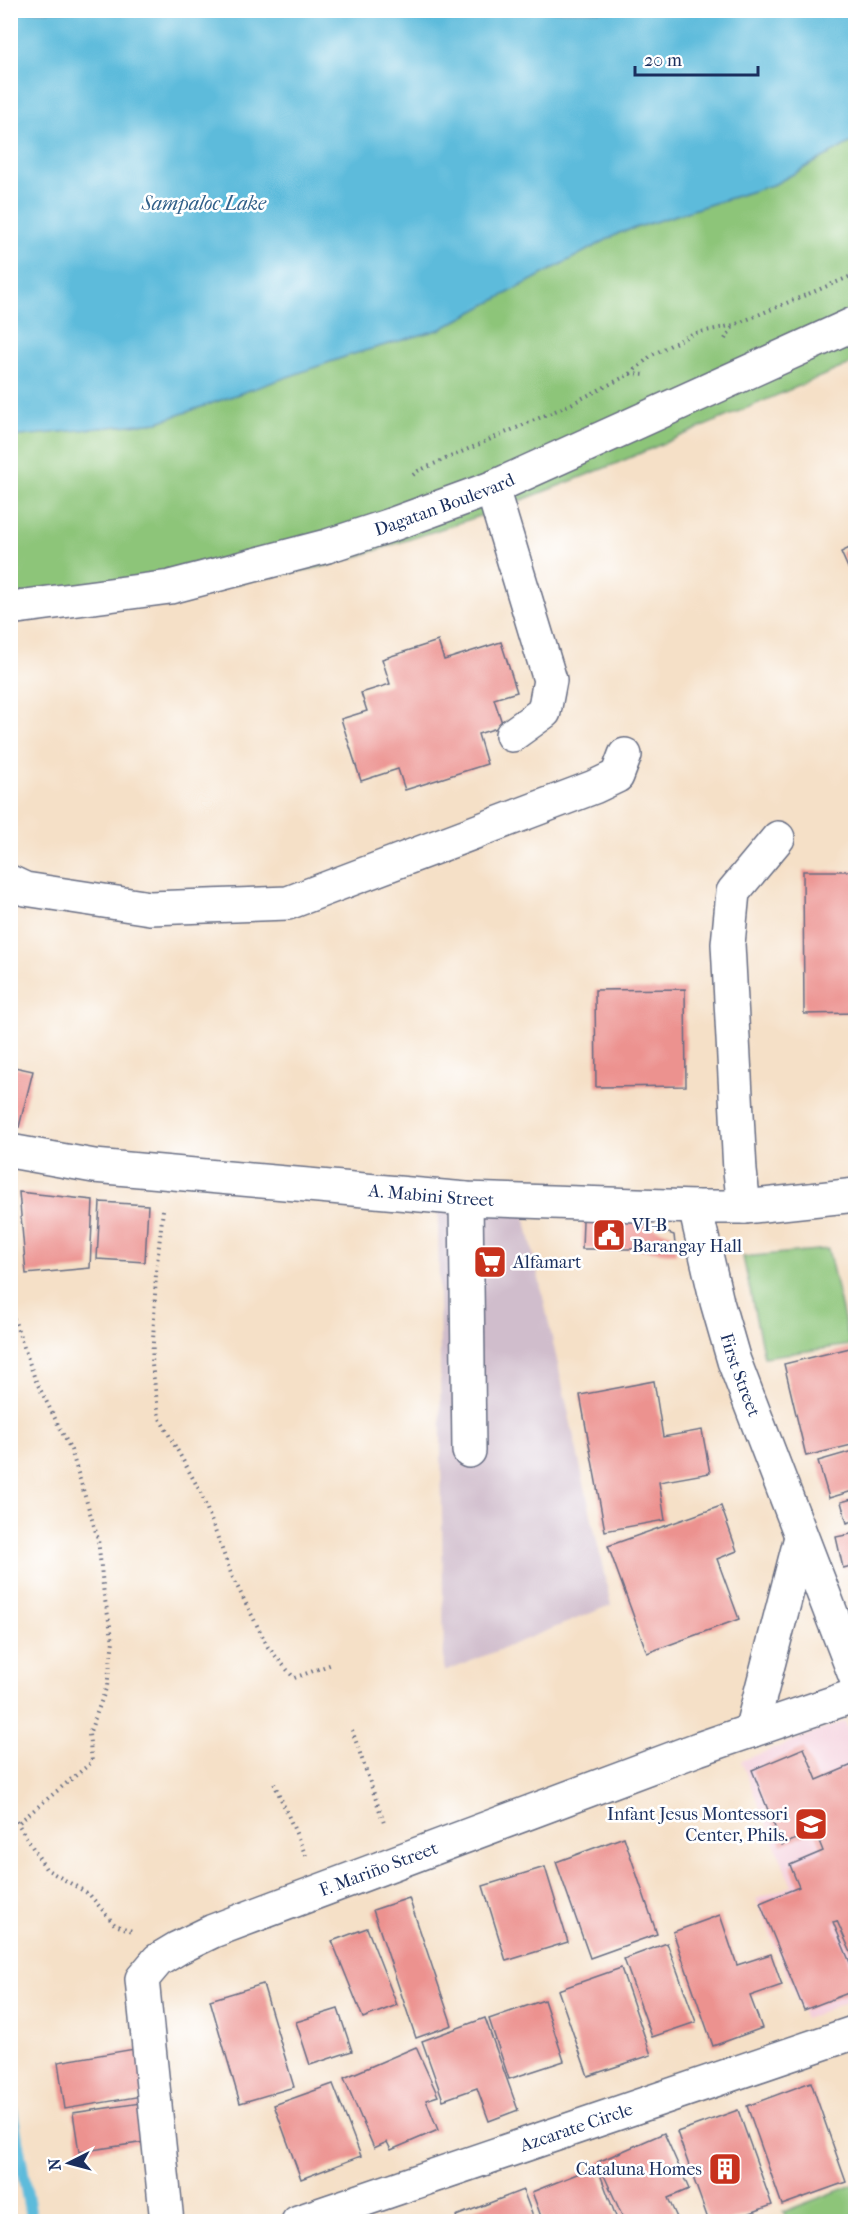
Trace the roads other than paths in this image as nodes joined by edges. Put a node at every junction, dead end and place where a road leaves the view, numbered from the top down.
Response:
1 (855, 323) edge
2 (492, 488) junction
3 (10, 608) edge
4 (513, 735) dead end
5 (625, 755) dead end
6 (778, 838) dead end
7 (10, 882) edge
8 (10, 1151) edge
9 (855, 1195) edge
10 (466, 1199) junction
11 (695, 1207) junction
12 (744, 1207) junction
13 (469, 1451) dead end
14 (801, 1537) junction
15 (855, 1678) edge
16 (855, 1695) edge
17 (751, 1731) junction
18 (855, 2032) edge
19 (167, 2222) edge
20 (298, 2222) edge

1 - 2 street, Dagatan Boulevard
2 - 3 street, Dagatan Boulevard
2 - 4 street
5 - 7 street
6 - 12 street
8 - 10 street, A. Mabini Street
9 - 12 street, A. Mabini Street
10 - 11 street, A. Mabini Street
10 - 13 street
11 - 12 street, A. Mabini Street
11 - 14 street, First Street
14 - 15 street, First Street
14 - 17 street
16 - 17 street, F. Mariño Street
17 - 19 street, F. Mariño Street
18 - 20 street, Azcarate Circle

